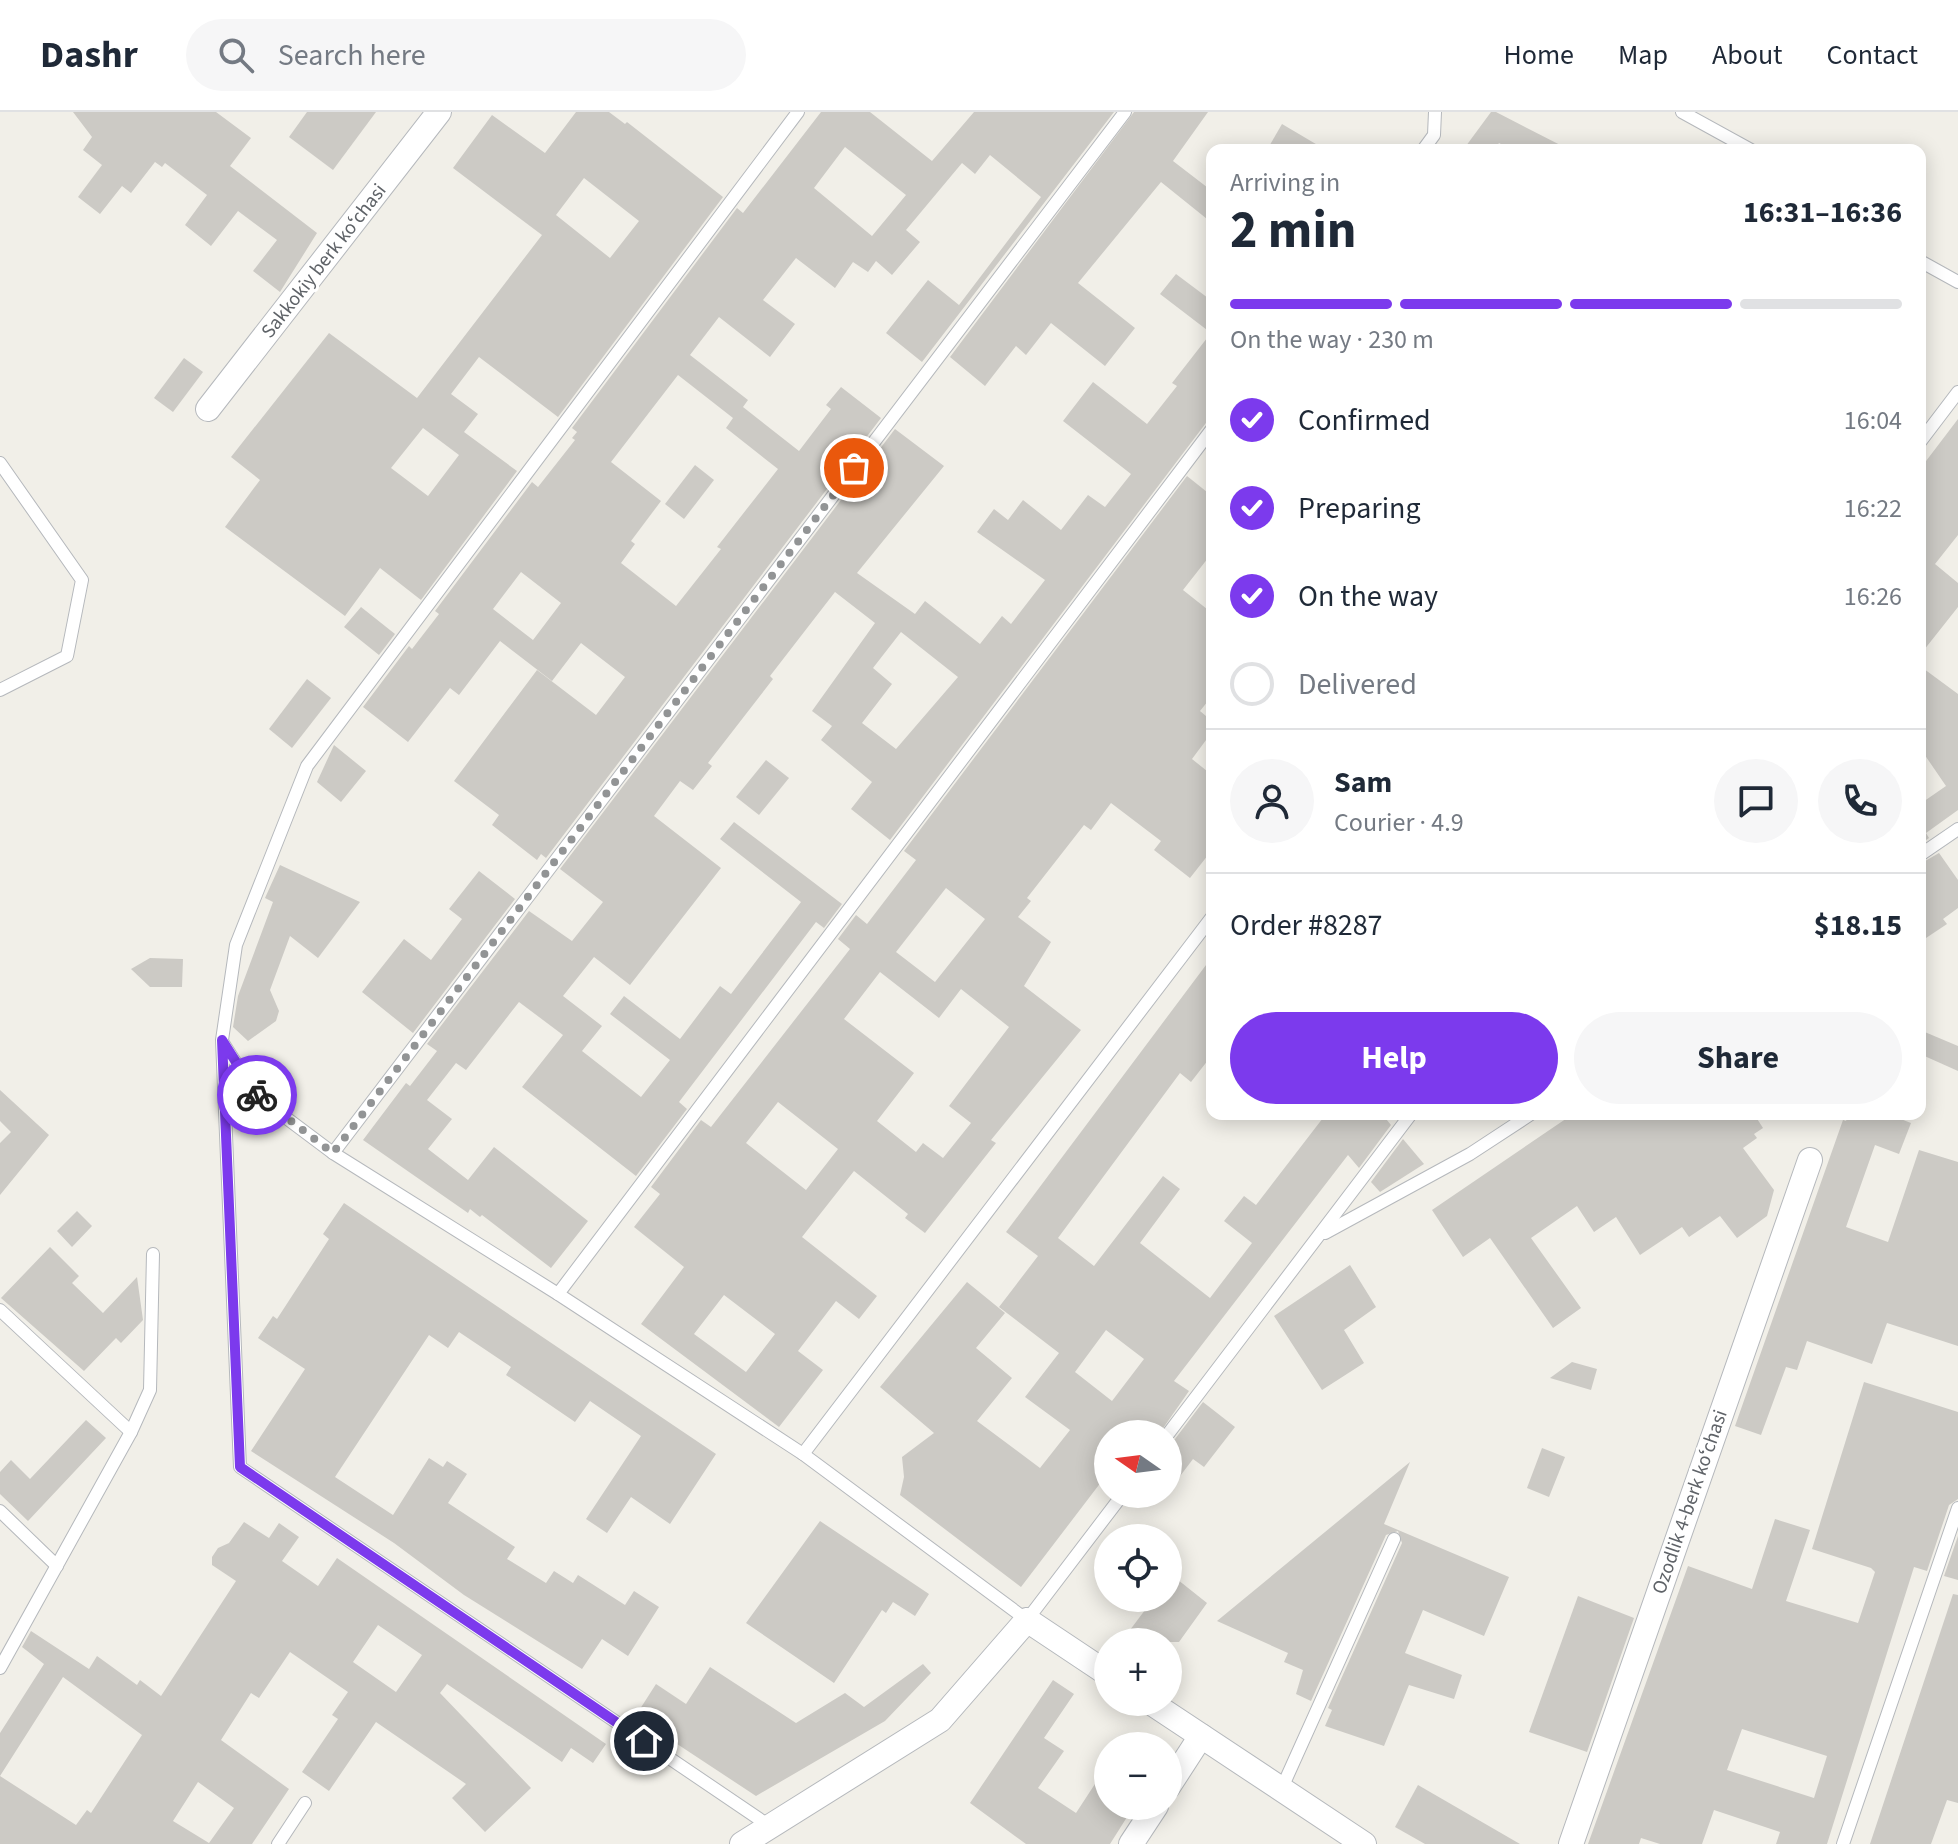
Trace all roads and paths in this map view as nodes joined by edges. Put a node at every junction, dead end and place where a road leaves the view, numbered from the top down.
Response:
1 (439, 112) edge
2 (798, 112) edge
3 (1125, 112) edge
4 (1435, 112) edge
5 (1682, 112) edge
6 (1427, 144) edge
7 (1740, 144) edge
8 (1926, 264) edge
9 (1958, 282) edge
10 (1958, 392) edge
11 (208, 409) dead end
12 (1926, 434) edge
13 (1206, 437) edge
14 (0, 463) edge
15 (0, 690) edge
16 (1958, 829) edge
17 (1926, 851) edge
18 (1206, 925) edge
19 (222, 1040) junction
20 (1406, 1120) edge
21 (1522, 1120) edge
22 (333, 1153) junction
23 (1810, 1160) dead end
24 (1319, 1236) junction
25 (153, 1254) dead end
26 (558, 1294) junction
27 (0, 1310) edge
28 (1179, 1420) edge
29 (131, 1432) junction
30 (803, 1454) junction
31 (1112, 1508) edge
32 (1958, 1508) edge
33 (0, 1511) edge
34 (1394, 1539) dead end
35 (57, 1566) junction
36 (1027, 1620) junction
37 (1094, 1665) edge
38 (0, 1668) edge
39 (1171, 1716) edge
40 (1201, 1736) junction
41 (1182, 1765) edge
42 (1281, 1790) junction
43 (305, 1803) dead end
44 (1147, 1820) edge
45 (771, 1827) junction
46 (278, 1844) edge
47 (742, 1844) edge
48 (1131, 1844) edge
49 (1364, 1844) edge
50 (1571, 1844) edge
51 (1843, 1844) edge

1 - 11 street, Sakkokiy berk koʻchasi
2 - 19 lane
3 - 22 lane
4 - 6 lane
5 - 7 lane
8 - 9 lane
10 - 12 lane
13 - 26 lane
14 - 15 lane
16 - 17 lane
18 - 30 lane
19 - 22 lane
19 - 45 lane
20 - 24 lane
21 - 24 lane
22 - 26 lane
23 - 50 street, Ozodlik 4-berk koʻchasi
24 - 28 lane
25 - 29 lane
26 - 30 lane
27 - 29 lane
29 - 35 lane
30 - 36 lane
31 - 36 lane
32 - 51 lane
33 - 35 lane
34 - 42 lane
35 - 38 lane
36 - 37 street
36 - 45 street
39 - 40 street
40 - 41 street
40 - 42 street
42 - 49 street
43 - 46 lane
44 - 48 street
45 - 47 street

